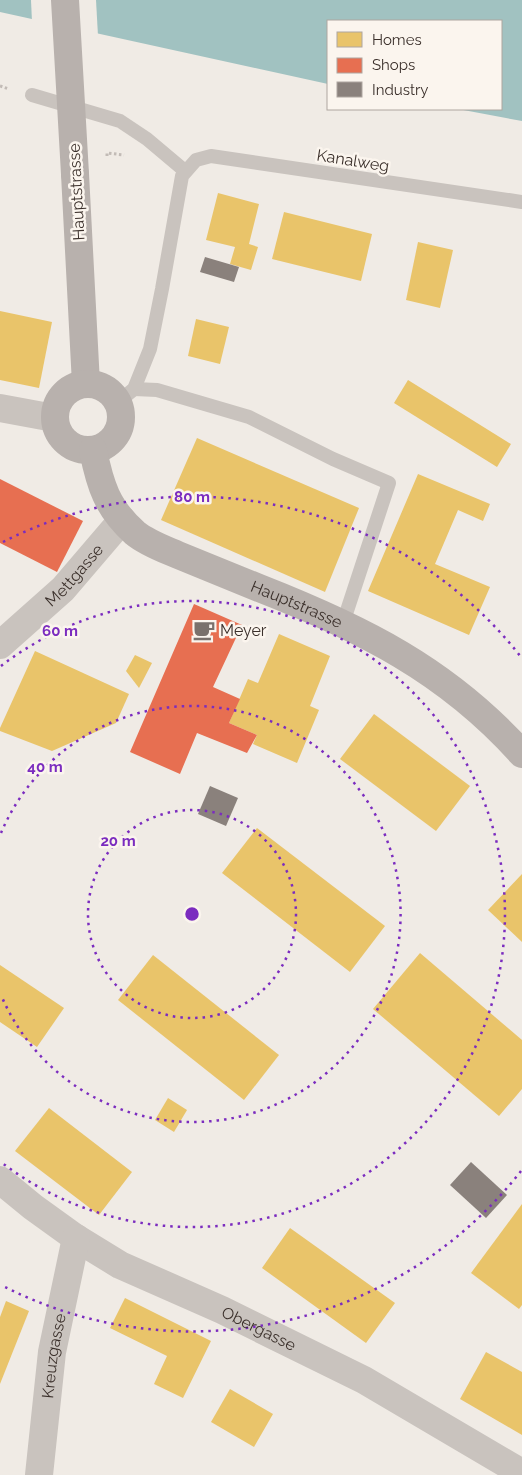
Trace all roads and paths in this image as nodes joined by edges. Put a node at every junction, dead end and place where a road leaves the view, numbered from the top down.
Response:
1 (65, 0) edge
2 (32, 96) dead end
3 (185, 171) junction
4 (522, 202) edge
5 (86, 384) junction
6 (126, 395) junction
7 (0, 408) edge
8 (54, 418) junction
9 (93, 450) junction
10 (122, 520) junction
11 (343, 623) junction
12 (0, 645) edge
13 (522, 754) edge
14 (0, 1180) edge
15 (76, 1238) junction
16 (522, 1473) edge
17 (39, 1475) edge

1 - 5 main road, Hauptstrasse, bridge
2 - 3 lane
3 - 4 lane, Kanalweg
3 - 6 lane
5 - 6 main road
5 - 8 main road
6 - 9 main road
6 - 11 lane
7 - 8 street
8 - 9 main road
9 - 10 main road, Hauptstrasse
10 - 11 main road, Hauptstrasse
10 - 12 street, Mettgasse
11 - 13 main road, Hauptstrasse
14 - 15 street, Obergasse
15 - 16 street, Obergasse
15 - 17 street, Kreuzgasse

